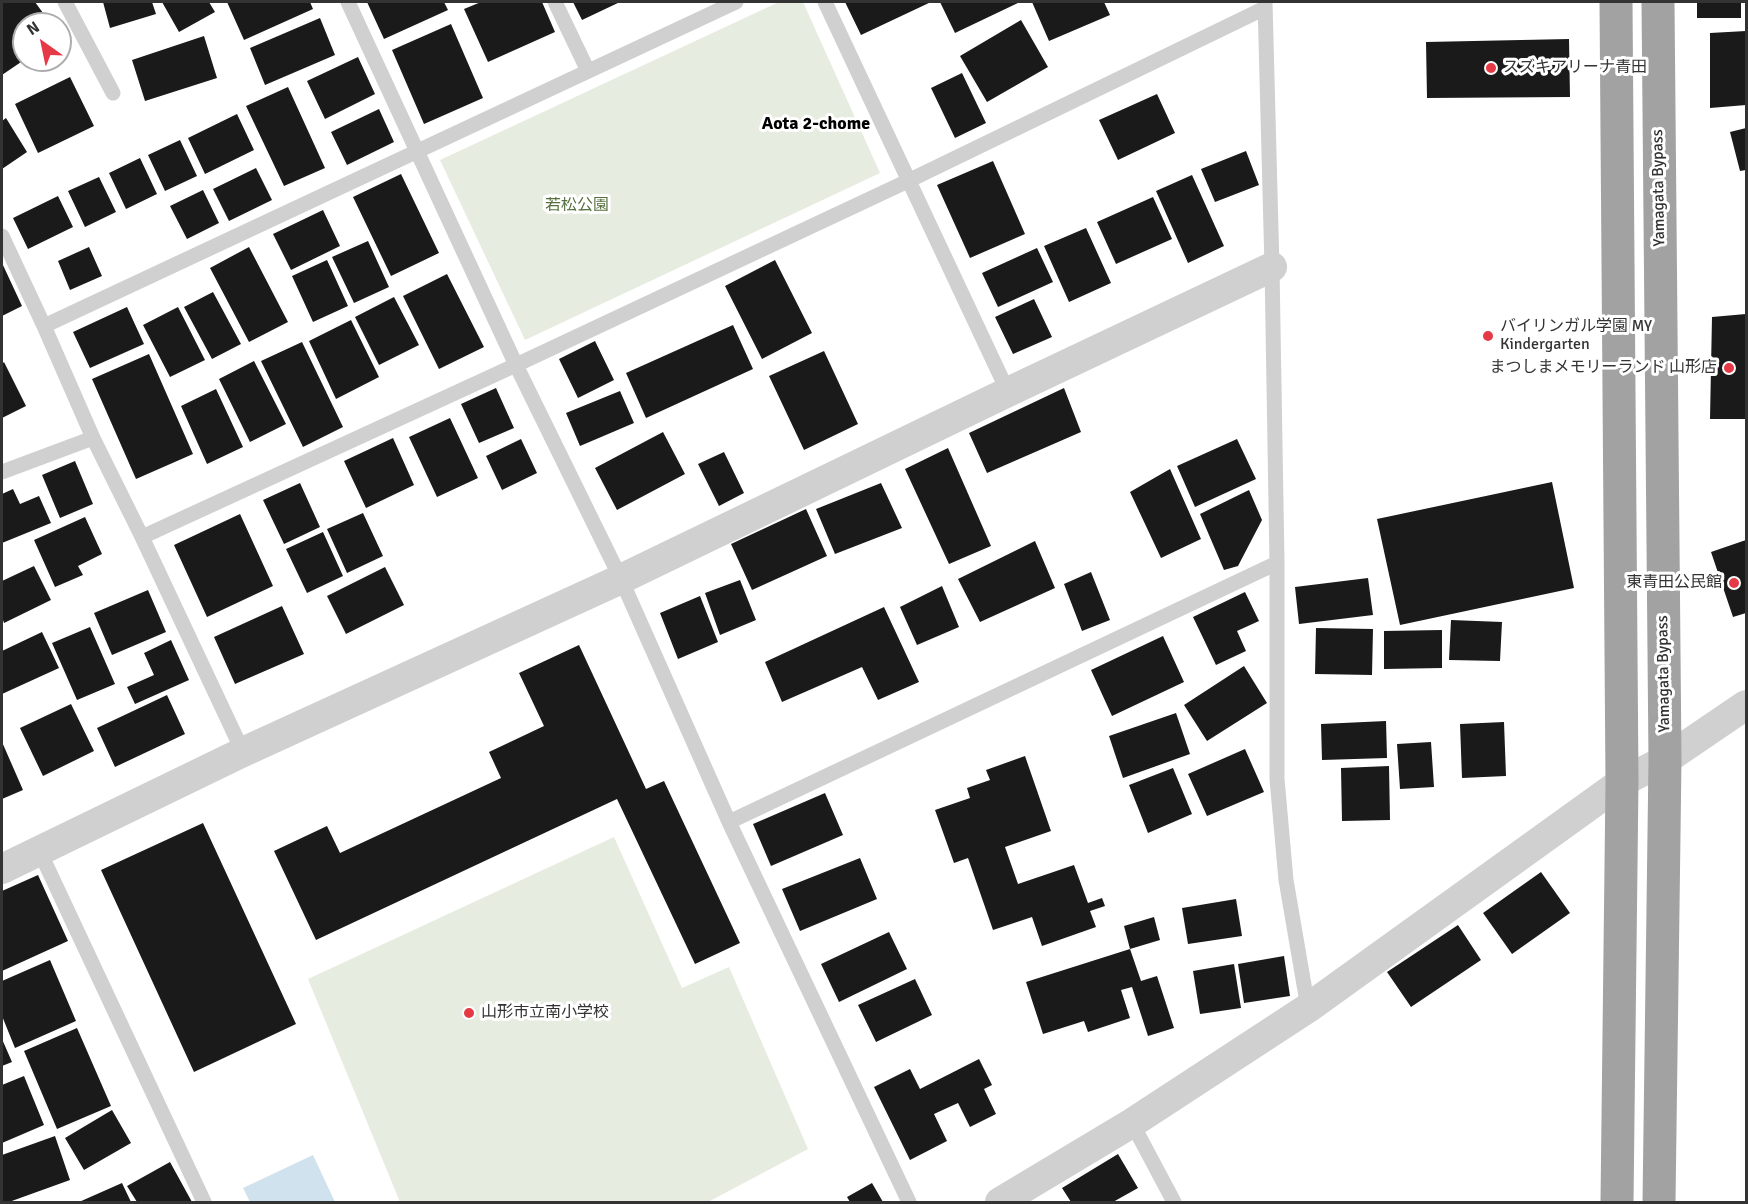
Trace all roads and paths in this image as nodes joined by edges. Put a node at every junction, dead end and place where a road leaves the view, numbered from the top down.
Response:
1 (65, 2) edge
2 (348, 2) edge
3 (555, 2) edge
4 (736, 2) edge
5 (825, 2) edge
6 (1616, 2) edge
7 (1658, 2) edge
8 (1265, 5) edge
9 (588, 71) junction
10 (113, 93) dead end
11 (416, 152) junction
12 (910, 180) junction
13 (2, 237) edge
14 (1272, 267) junction
15 (44, 326) junction
16 (516, 365) junction
17 (1008, 392) junction
18 (93, 438) junction
19 (2, 472) edge
20 (142, 537) junction
21 (1277, 563) junction
22 (621, 579) junction
23 (1746, 705) edge
24 (243, 752) junction
25 (1665, 760) junction
26 (1622, 782) junction
27 (729, 822) junction
28 (40, 852) junction
29 (2, 869) edge
30 (1308, 1008) junction
31 (1132, 1123) junction
32 (204, 1203) edge
33 (909, 1203) edge
34 (1000, 1203) edge
35 (1173, 1203) edge
36 (1617, 1203) edge
37 (1659, 1203) edge

1 - 10 lane
2 - 11 lane
3 - 9 lane
4 - 9 lane
5 - 12 lane
6 - 26 highway
7 - 25 highway, Yamagata Bypass
8 - 12 lane
8 - 14 lane
9 - 11 lane
11 - 15 lane
11 - 16 lane
12 - 16 lane
12 - 17 lane
13 - 15 lane
14 - 17 street
14 - 21 lane
15 - 18 lane
16 - 20 lane
16 - 22 lane
17 - 22 street
18 - 19 lane
18 - 20 lane
20 - 24 lane
21 - 27 lane
21 - 30 lane
22 - 24 street
22 - 27 lane
23 - 25 street
24 - 28 street
25 - 26 street
25 - 37 highway, Yamagata Bypass
26 - 30 street
26 - 36 highway
27 - 33 lane
28 - 29 street
28 - 32 lane
30 - 31 street
31 - 34 street
31 - 35 lane

